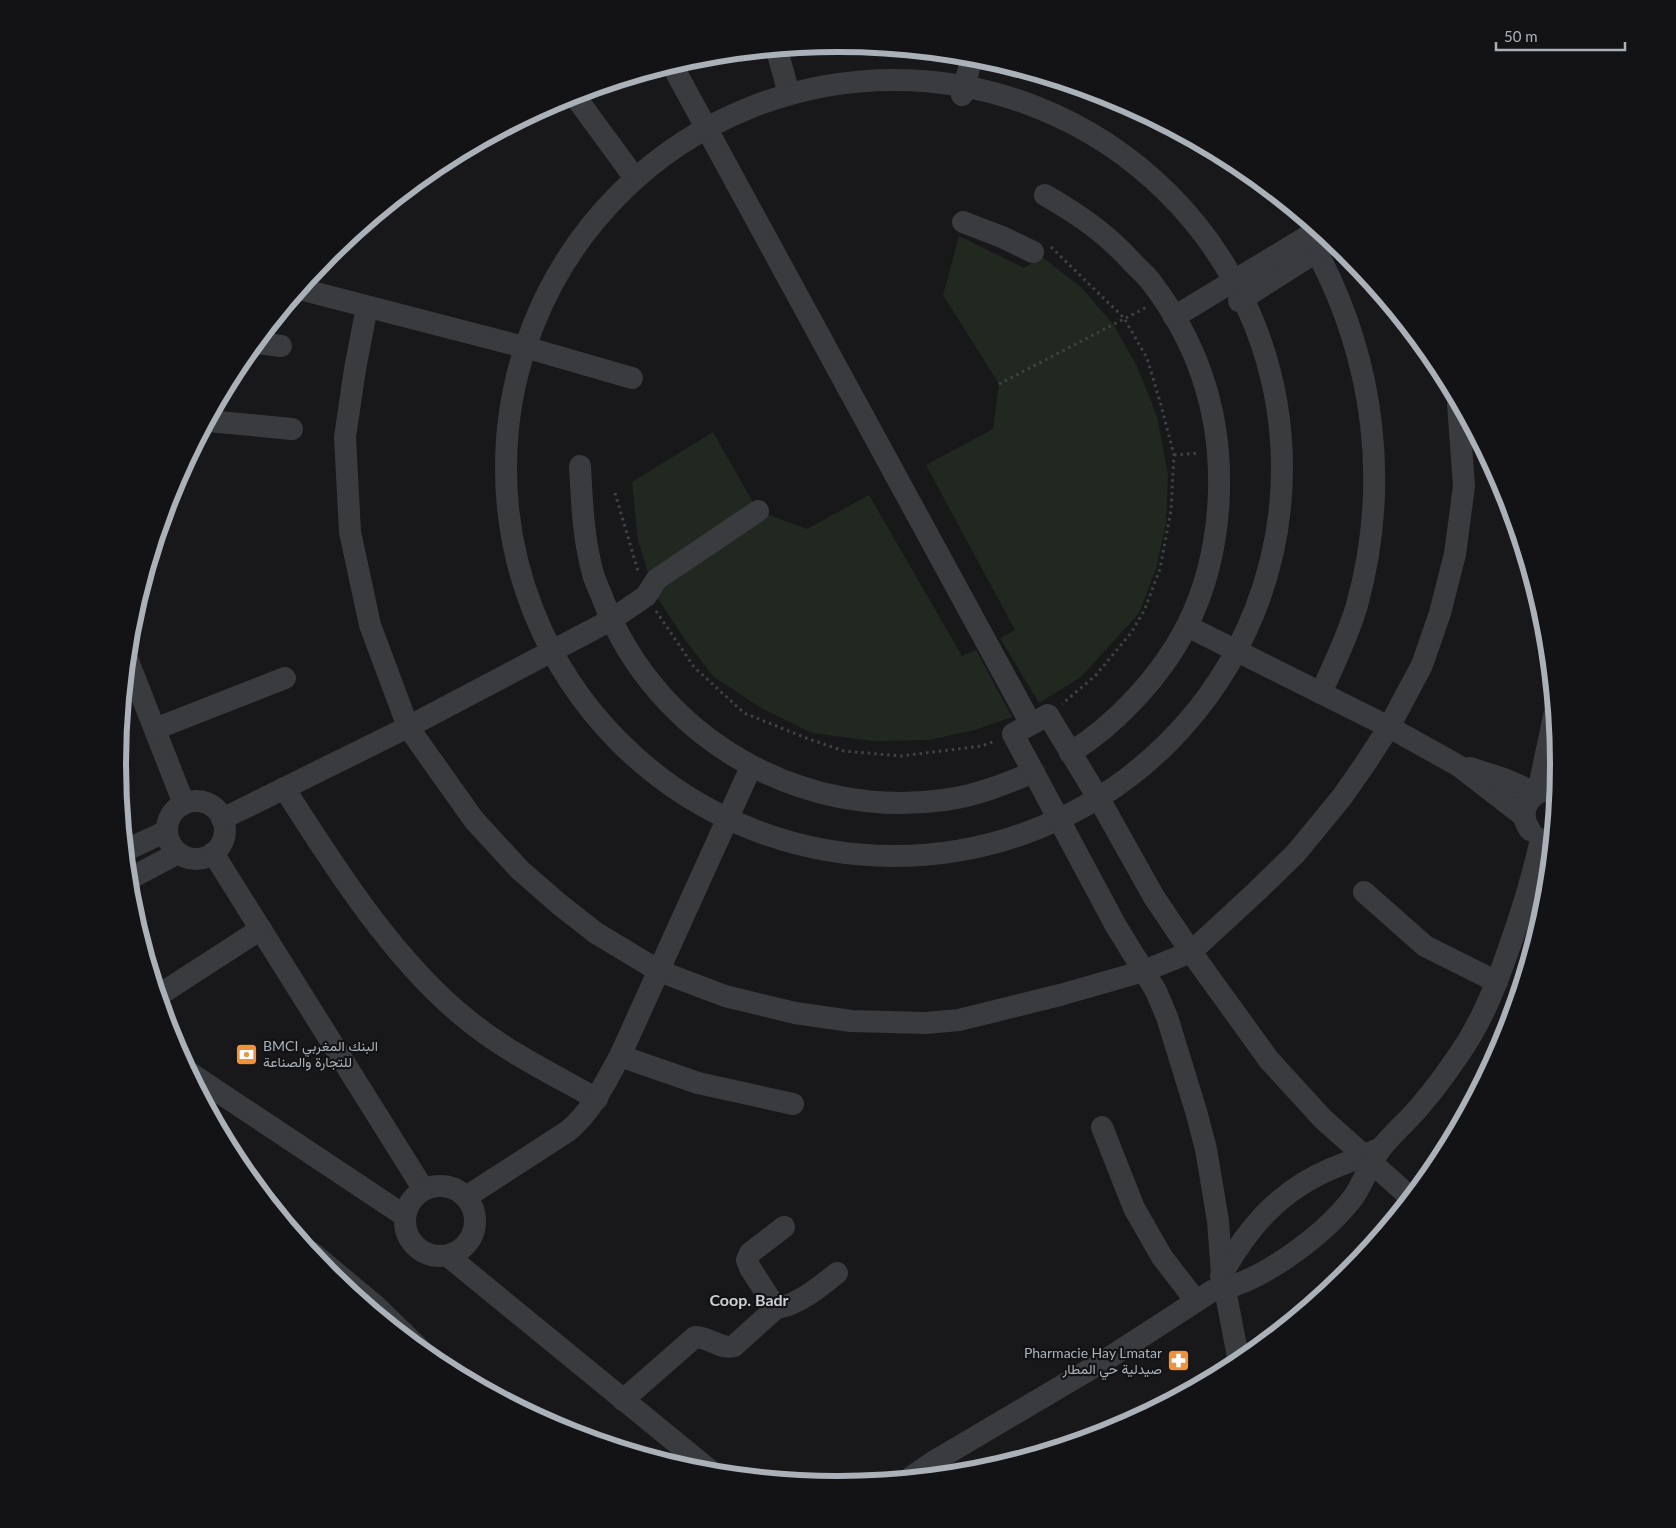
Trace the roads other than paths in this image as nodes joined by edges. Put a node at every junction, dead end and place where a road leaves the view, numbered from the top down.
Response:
1 (779, 55) edge
2 (970, 65) edge
3 (675, 72) edge
4 (786, 82) junction
5 (962, 94) junction
6 (579, 102) edge
7 (699, 116) junction
8 (629, 170) junction
9 (1045, 195) dead end
10 (963, 222) dead end
11 (1316, 238) edge
12 (1320, 242) edge
13 (1033, 252) road end
14 (307, 291) edge
15 (1234, 293) junction
16 (367, 307) junction
17 (1168, 308) junction
18 (265, 343) edge
19 (281, 346) dead end
20 (528, 348) junction
21 (632, 378) dead end
22 (1459, 417) edge
23 (215, 422) edge
24 (292, 429) dead end
25 (580, 466) dead end
26 (758, 511) dead end
27 (611, 620) junction
28 (1187, 626) junction
29 (556, 650) junction
30 (1242, 652) junction
31 (133, 674) edge
32 (285, 678) dead end
33 (1321, 693) junction
34 (1031, 724) junction
35 (1389, 726) junction
36 (408, 727) junction
37 (155, 728) junction
38 (1549, 748) edge
39 (1070, 753) junction
40 (1459, 766) junction
41 (751, 767) junction
42 (1034, 772) junction
43 (284, 788) junction
44 (1543, 792) edge
45 (184, 804) junction
46 (1103, 806) junction
47 (1525, 817) junction
48 (728, 818) junction
49 (222, 819) junction
50 (1061, 826) junction
51 (167, 831) junction
52 (1545, 839) edge
53 (1544, 845) edge
54 (132, 847) edge
55 (178, 853) junction
56 (213, 853) junction
57 (136, 875) edge
58 (1364, 892) dead end
59 (261, 929) junction
60 (1191, 952) junction
61 (659, 971) junction
62 (1144, 971) junction
63 (1497, 982) junction
64 (164, 992) edge
65 (620, 1056) junction
66 (200, 1079) edge
67 (597, 1099) junction
68 (793, 1104) dead end
69 (1102, 1127) dead end
70 (1372, 1156) junction
71 (424, 1190) junction
72 (1406, 1192) edge
73 (466, 1197) junction
74 (405, 1216) junction
75 (784, 1227) dead end
76 (448, 1256) junction
77 (837, 1273) dead end
78 (1214, 1289) junction
79 (776, 1308) junction
80 (1236, 1354) edge
81 (623, 1400) junction
82 (700, 1462) edge
83 (921, 1470) edge

1 - 4 street
2 - 5 street
3 - 7 street
4 - 5 street
4 - 7 street
5 - 15 street
6 - 8 street
7 - 8 street
7 - 34 street
8 - 20 street
9 - 17 street
10 - 13 street
11 - 15 street
12 - 33 street
14 - 16 street
15 - 17 street
15 - 30 street
16 - 20 street
16 - 36 street
17 - 28 street
18 - 19 street
20 - 21 street
20 - 29 street
22 - 35 street
23 - 24 street
25 - 27 street
26 - 27 street
27 - 29 street
27 - 41 street
28 - 30 street
28 - 39 street
29 - 36 street
29 - 48 street
30 - 33 street
30 - 46 street
31 - 37 street
32 - 37 street
33 - 35 street
34 - 39 street
34 - 42 street
35 - 40 street
35 - 60 street
36 - 43 street
36 - 61 street
37 - 45 street
38 - 44 street
39 - 46 street
40 - 44 street
40 - 47 street
41 - 42 street
41 - 48 street
42 - 50 street
43 - 49 street
43 - 67 street
44 - 47 street
45 - 49 street
45 - 51 street
46 - 50 street
46 - 60 street
47 - 52 street
48 - 50 street
48 - 61 street
49 - 56 street
50 - 62 street
51 - 54 street
51 - 55 street
53 - 63 street
55 - 56 street
55 - 57 street
56 - 59 street
58 - 63 street
59 - 64 street
59 - 71 street
60 - 62 street
60 - 70 street
61 - 62 street
61 - 65 street
62 - 78 street
63 - 70 street
65 - 67 street
65 - 68 street
66 - 74 street
67 - 73 street
69 - 78 street
70 - 72 street
70 - 78 street
70 - 78 street
71 - 73 street
71 - 74 street
73 - 76 street
74 - 76 street
75 - 79 street
76 - 81 street
77 - 79 street
78 - 80 street
78 - 83 street
79 - 81 street
81 - 82 street

